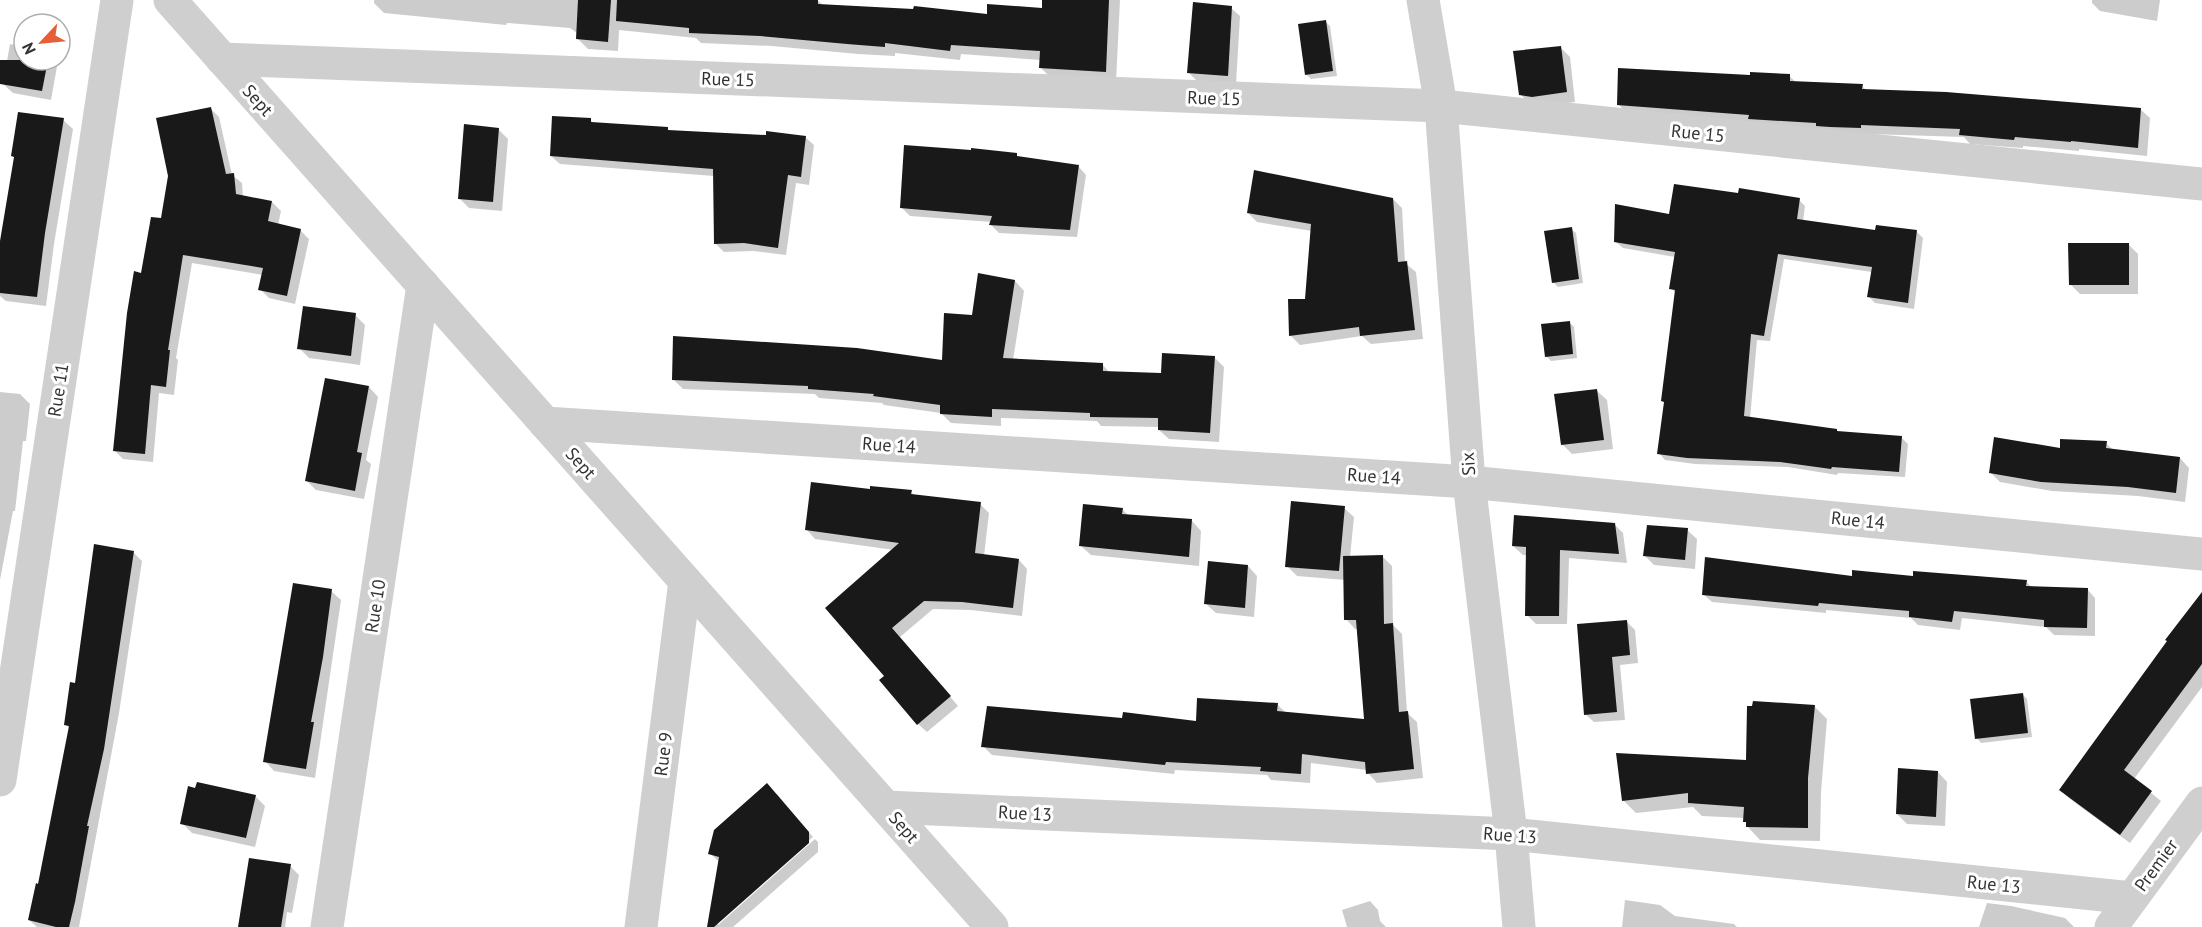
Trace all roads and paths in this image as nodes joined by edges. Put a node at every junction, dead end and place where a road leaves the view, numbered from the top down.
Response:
1 (117, 0) edge
2 (170, 0) edge
3 (1423, 0) edge
4 (222, 59) junction
5 (1441, 106) junction
6 (2202, 184) edge
7 (423, 285) junction
8 (545, 423) junction
9 (1469, 482) junction
10 (2202, 554) edge
11 (686, 581) junction
12 (0, 780) edge
13 (2202, 803) edge
14 (886, 807) junction
15 (1511, 834) junction
16 (2132, 898) junction
17 (982, 922) edge
18 (327, 927) edge
19 (641, 927) edge
20 (1519, 927) edge
21 (2111, 927) edge

1 - 12 street, Rue 11
2 - 4 street, Sept
3 - 5 street, Six
4 - 5 street, Rue 15
4 - 7 street, Sept
5 - 6 street, Rue 15
5 - 9 street, Six
7 - 8 street, Sept
7 - 18 street, Rue 10
8 - 9 street, Rue 14
8 - 11 street, Sept
9 - 10 street, Rue 14
9 - 15 street, Six
11 - 14 street, Sept
11 - 19 street, Rue 9
13 - 16 street, Premier
14 - 15 street, Rue 13
14 - 17 street, Sept
15 - 16 street, Rue 13
15 - 20 street, Six
16 - 21 street, Premier

